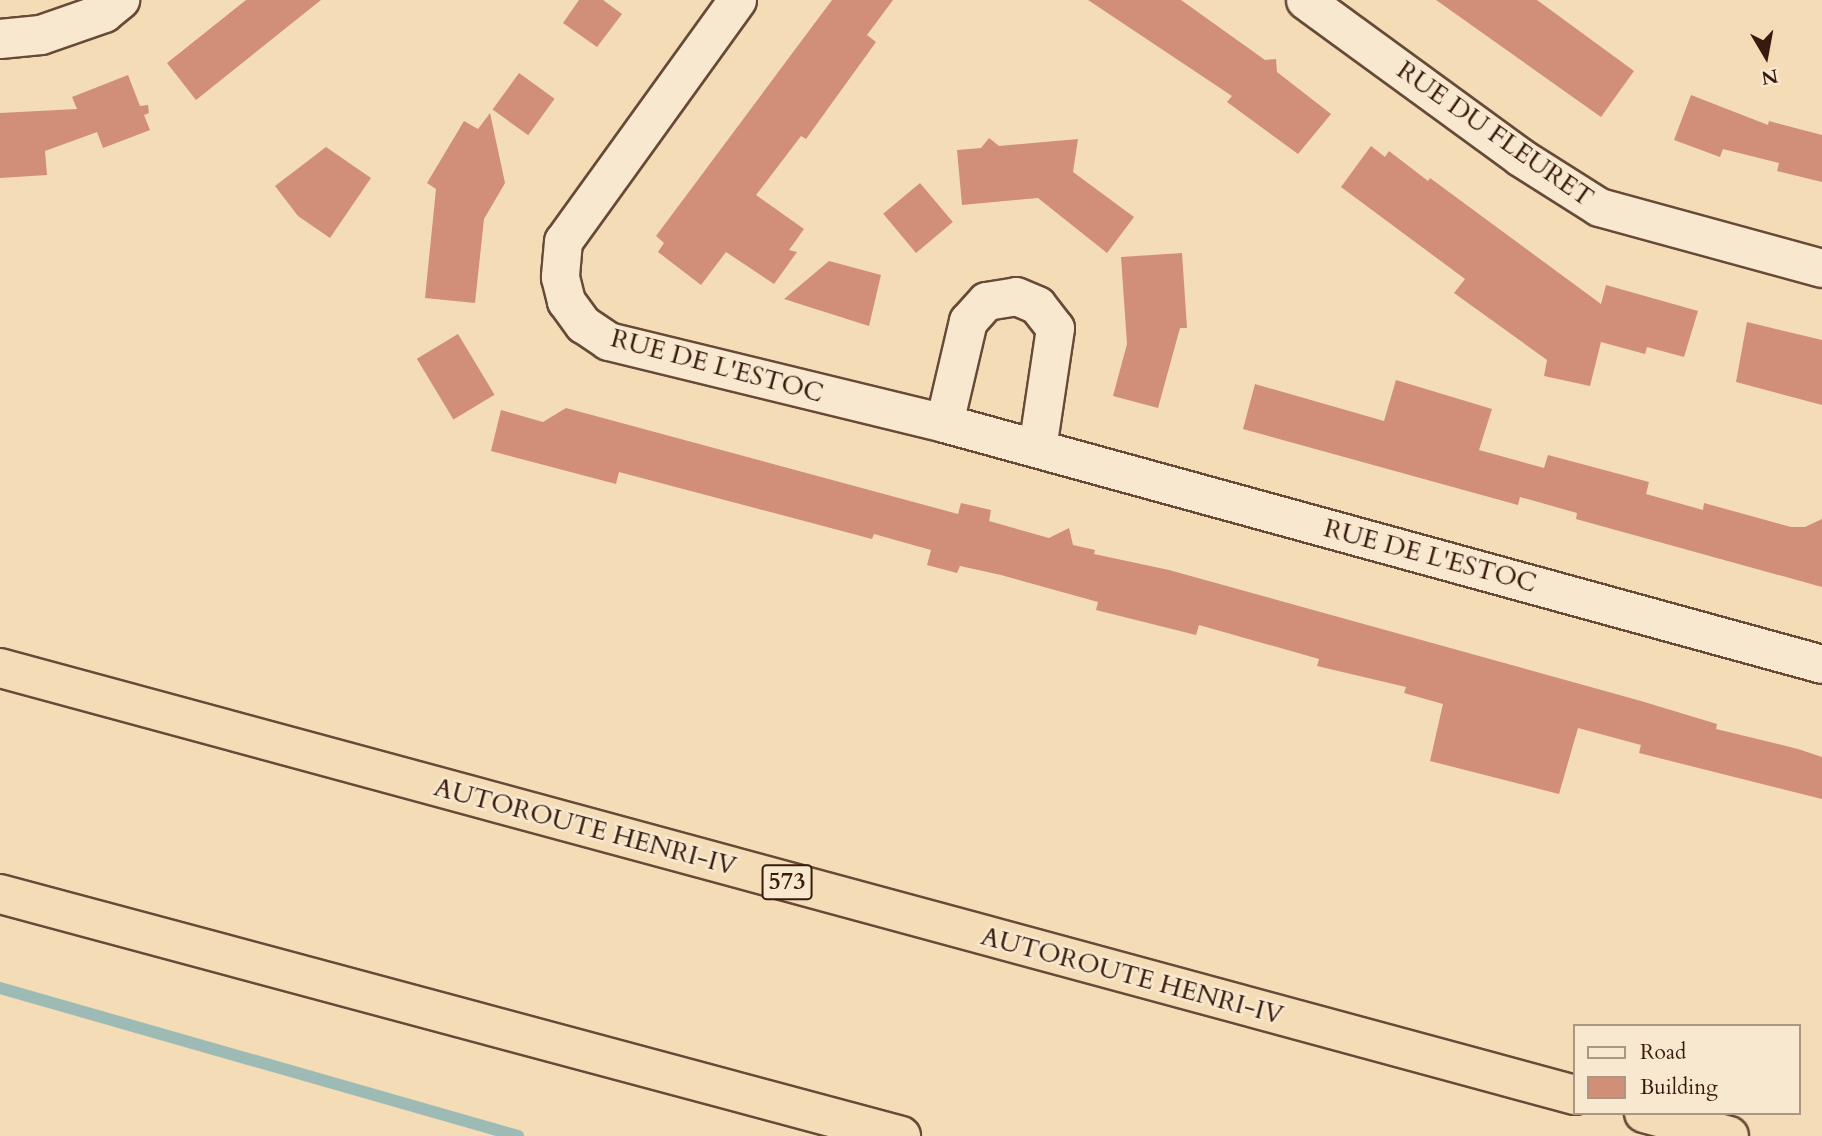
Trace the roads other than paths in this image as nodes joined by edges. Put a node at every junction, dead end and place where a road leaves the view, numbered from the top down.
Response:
1 (120, 0) edge
2 (737, 0) edge
3 (1305, 0) edge
4 (0, 39) edge
5 (1822, 268) edge
6 (944, 423) junction
7 (1037, 448) junction
8 (1822, 664) edge
9 (0, 668) edge
10 (0, 894) edge
11 (1574, 1095) edge
12 (1651, 1115) edge
13 (901, 1136) edge
14 (1729, 1136) edge

1 - 4 street
2 - 6 street, RUE DE L'ESTOC
3 - 5 street, RUE DU FLEURET
6 - 7 street, RUE DE L'ESTOC
6 - 7 street
7 - 8 street, RUE DE L'ESTOC
9 - 11 highway, AUTOROUTE HENRI-IV / 573
10 - 13 highway
12 - 14 highway

